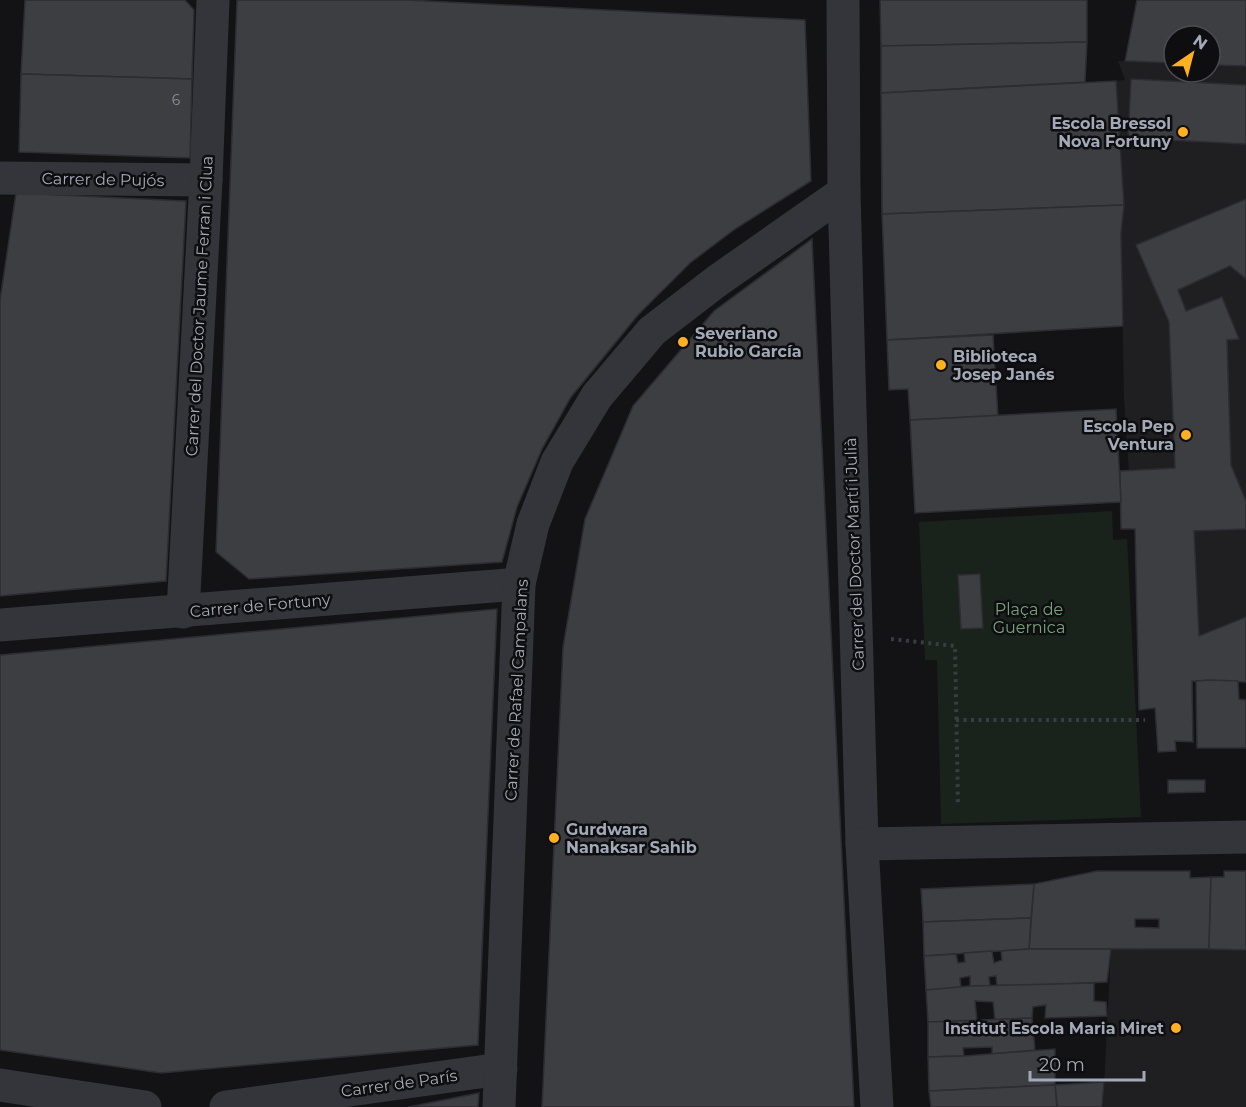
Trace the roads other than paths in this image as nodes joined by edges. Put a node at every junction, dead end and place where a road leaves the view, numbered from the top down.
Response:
1 (213, 0) edge
2 (843, 0) edge
3 (0, 178) edge
4 (206, 180) junction
5 (844, 192) junction
6 (519, 584) junction
7 (183, 612) junction
8 (0, 625) edge
9 (1246, 837) edge
10 (862, 844) junction
11 (501, 1069) junction
12 (0, 1085) edge
13 (145, 1107) edge
14 (226, 1107) edge
15 (499, 1107) edge
16 (877, 1107) edge

1 - 4 street, Carrer del Doctor Jaume Ferran i Clua
2 - 5 street, Carrer del Doctor Martí i Julià
3 - 4 street, Carrer de Pujós
4 - 7 street, Carrer del Doctor Jaume Ferran i Clua
5 - 6 street, Carrer de Rafael Campalans
5 - 10 street, Carrer del Doctor Martí i Julià
6 - 7 street, Carrer de Fortuny
6 - 11 street, Carrer de Rafael Campalans
7 - 8 street, Carrer de Fortuny
9 - 10 street
10 - 16 street, Carrer del Doctor Martí i Julià
11 - 14 street, Carrer de París
11 - 15 street, Carrer de Rafael Campalans
12 - 13 street

